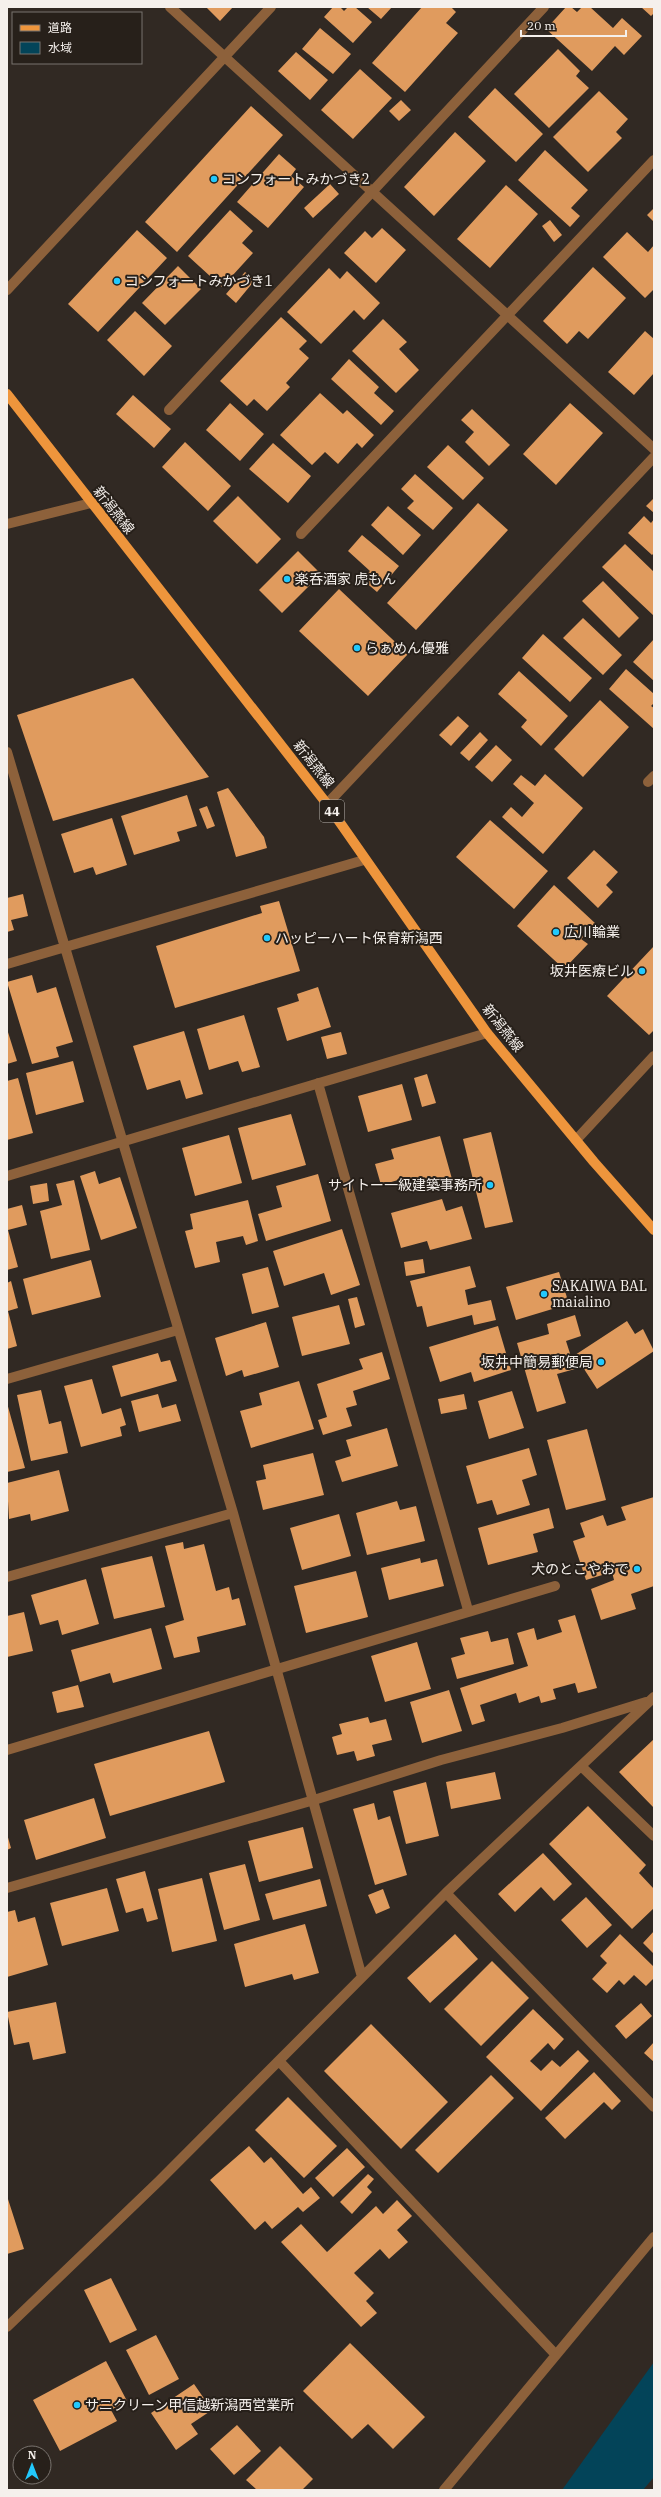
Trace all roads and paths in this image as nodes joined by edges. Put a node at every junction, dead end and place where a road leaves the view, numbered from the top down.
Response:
1 (170, 7) edge
2 (272, 7) edge
3 (544, 7) edge
4 (225, 57) junction
5 (654, 160) edge
6 (372, 191) junction
7 (7, 290) edge
8 (509, 316) junction
9 (7, 394) edge
10 (169, 410) dead end
11 (654, 449) edge
12 (654, 457) edge
13 (91, 503) junction
14 (7, 524) edge
15 (301, 534) dead end
16 (7, 752) edge
17 (327, 804) junction
18 (364, 860) junction
19 (66, 947) junction
20 (7, 964) edge
21 (487, 1033) junction
22 (654, 1056) edge
23 (318, 1083) junction
24 (576, 1140) junction
25 (124, 1141) junction
26 (7, 1176) edge
27 (654, 1230) edge
28 (178, 1330) junction
29 (7, 1379) edge
30 (233, 1513) junction
31 (7, 1577) edge
32 (555, 1586) dead end
33 (468, 1610) junction
34 (278, 1670) junction
35 (652, 1699) edge
36 (7, 1750) edge
37 (581, 1766) junction
38 (314, 1800) junction
39 (654, 1836) edge
40 (7, 1888) edge
41 (446, 1893) junction
42 (362, 1977) junction
43 (279, 2061) junction
44 (654, 2107) edge
45 (654, 2237) edge
46 (7, 2327) edge
47 (556, 2355) junction
48 (444, 2490) edge

1 - 4 street
2 - 4 street
3 - 6 street
4 - 6 street
4 - 7 street
5 - 8 street
6 - 8 street
6 - 10 street
8 - 11 street
8 - 15 street
9 - 13 main road, 新潟燕線 / 44
12 - 17 street
13 - 14 street
13 - 17 main road, 新潟燕線 / 44
16 - 19 street
17 - 18 main road, 新潟燕線 / 44
18 - 19 street
18 - 21 main road, 新潟燕線 / 44
19 - 20 street
19 - 25 street
21 - 23 street
21 - 24 main road, 新潟燕線 / 44
22 - 24 street
23 - 25 street
23 - 33 street
24 - 27 main road, 新潟燕線 / 44
25 - 26 street
25 - 28 street
28 - 29 street
28 - 30 street
30 - 31 street
30 - 34 street
32 - 33 street
33 - 34 street
34 - 36 street
34 - 38 street
35 - 37 street
35 - 38 street
37 - 39 street
37 - 41 street
38 - 40 street
38 - 42 street
41 - 42 street
41 - 44 street
42 - 43 street
43 - 46 street
43 - 47 street
45 - 47 street
47 - 48 street

